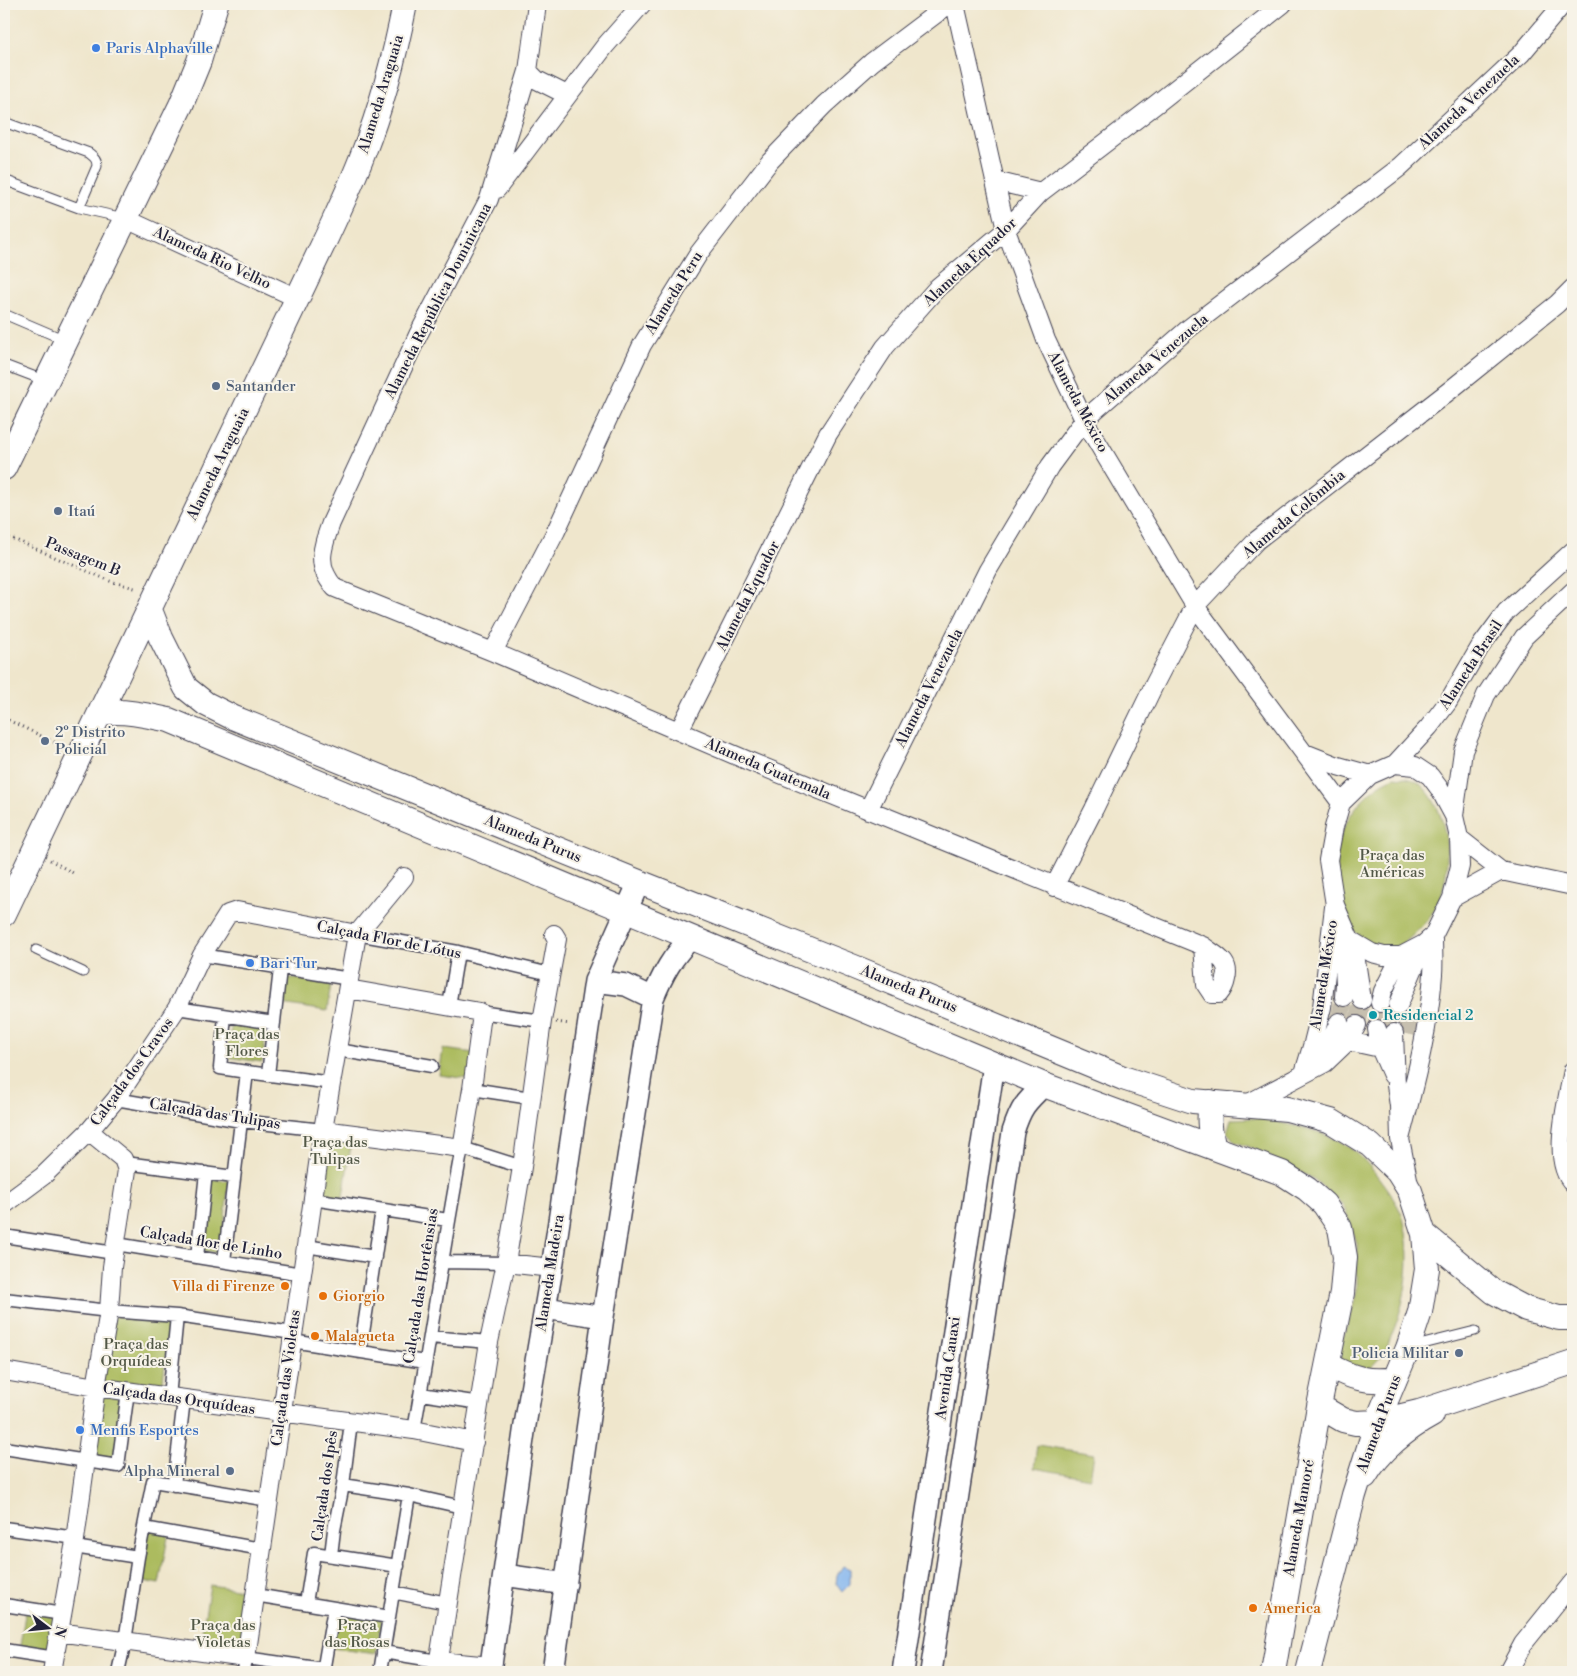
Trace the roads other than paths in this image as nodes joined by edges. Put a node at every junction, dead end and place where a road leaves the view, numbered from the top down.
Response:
1 (216, 4) edge
2 (405, 4) edge
3 (537, 4) edge
4 (642, 4) edge
5 (949, 4) edge
6 (955, 4) edge
7 (1283, 4) edge
8 (1563, 4) edge
9 (528, 72) junction
10 (566, 95) junction
11 (4, 122) edge
12 (4, 180) edge
13 (995, 181) junction
14 (1041, 192) junction
15 (489, 199) junction
16 (79, 208) junction
17 (126, 219) junction
18 (1009, 220) junction
19 (1573, 288) edge
20 (297, 298) junction
21 (4, 314) edge
22 (66, 340) junction
23 (4, 365) edge
24 (46, 381) junction
25 (1084, 420) junction
26 (4, 468) edge
27 (1573, 551) edge
28 (335, 588) joint
29 (1573, 591) edge
30 (153, 601) junction
31 (1195, 606) junction
32 (493, 652) junction
33 (186, 688) junction
34 (100, 713) junction
35 (169, 720) junction
36 (679, 731) junction
37 (1304, 752) junction
38 (1395, 764) junction
39 (1370, 775) junction
40 (1341, 803) junction
41 (868, 810) junction
42 (1454, 816) junction
43 (1459, 838) junction
44 (1502, 871) junction
45 (404, 877) dead end
46 (639, 882) junction
47 (1573, 886) edge
48 (1054, 887) junction
49 (1452, 898) junction
50 (1334, 906) junction
51 (626, 910) junction
52 (4, 914) edge
53 (228, 914) joint
54 (1342, 924) junction
55 (357, 934) junction
56 (554, 934) dead end
57 (691, 938) junction
58 (1350, 940) junction
59 (1429, 940) junction
60 (1203, 946) dead end
61 (36, 950) dead end
62 (458, 952) junction
63 (202, 955) junction
64 (1401, 956) junction
65 (280, 969) junction
66 (83, 972) dead end
67 (550, 974) junction
68 (595, 981) junction
69 (349, 984) junction
70 (1344, 996) tunnel mouth
71 (653, 998) junction
72 (1362, 1000) tunnel mouth
73 (1380, 1003) tunnel mouth
74 (449, 1006) junction
75 (1398, 1006) tunnel mouth
76 (177, 1008) junction
77 (1416, 1010) tunnel mouth
78 (480, 1012) junction
79 (225, 1016) junction
80 (542, 1021) junction
81 (1339, 1022) tunnel mouth
82 (274, 1023) junction
83 (1357, 1025) tunnel mouth
84 (1377, 1029) tunnel mouth
85 (1348, 1042) junction
86 (1380, 1048) junction
87 (338, 1050) junction
88 (994, 1064) junction
89 (1320, 1065) junction
90 (432, 1066) dead end
91 (1573, 1070) edge
92 (247, 1072) junction
93 (1304, 1073) junction
94 (268, 1075) junction
95 (332, 1083) junction
96 (1044, 1085) junction
97 (1396, 1085) junction
98 (472, 1090) junction
99 (116, 1098) junction
100 (531, 1098) junction
101 (1212, 1102) junction
102 (1247, 1104) junction
103 (1399, 1106) junction
104 (241, 1121) junction
105 (323, 1130) junction
106 (89, 1131) junction
107 (1400, 1139) junction
108 (983, 1140) junction
109 (1011, 1147) junction
110 (462, 1148) junction
111 (1214, 1148) junction
112 (125, 1162) junction
113 (522, 1168) junction
114 (206, 1173) junction
115 (234, 1177) junction
116 (1573, 1183) edge
117 (1410, 1191) junction
118 (313, 1198) junction
119 (4, 1206) edge
120 (382, 1210) junction
121 (448, 1220) junction
122 (1424, 1234) junction
123 (4, 1236) edge
124 (306, 1246) junction
125 (115, 1249) junction
126 (197, 1257) junction
127 (375, 1257) junction
128 (224, 1262) junction
129 (443, 1262) junction
130 (506, 1263) junction
131 (552, 1268) junction
132 (302, 1274) junction
133 (4, 1299) edge
134 (545, 1308) junction
135 (109, 1311) junction
136 (177, 1316) junction
137 (603, 1317) junction
138 (1573, 1318) edge
139 (1475, 1331) dead end
140 (430, 1336) junction
141 (292, 1337) junction
142 (489, 1342) junction
143 (1408, 1348) junction
144 (979, 1349) junction
145 (360, 1352) junction
146 (950, 1353) junction
147 (425, 1362) junction
148 (1573, 1362) edge
149 (1328, 1365) junction
150 (4, 1371) edge
151 (976, 1372) junction
152 (1395, 1379) junction
153 (96, 1387) junction
154 (128, 1391) junction
155 (420, 1394) junction
156 (177, 1398) junction
157 (1464, 1398) junction
158 (480, 1403) junction
159 (1319, 1406) junction
160 (281, 1413) junction
161 (351, 1422) junction
162 (1377, 1422) junction
163 (414, 1430) junction
164 (474, 1442) junction
165 (4, 1448) edge
166 (86, 1460) junction
167 (174, 1485) junction
168 (343, 1485) junction
169 (409, 1495) junction
170 (1354, 1495) junction
171 (269, 1500) junction
172 (462, 1507) junction
173 (4, 1528) edge
174 (144, 1528) junction
175 (75, 1542) junction
176 (262, 1549) junction
177 (331, 1555) junction
178 (138, 1557) junction
179 (398, 1566) junction
180 (504, 1575) junction
181 (1573, 1582) edge
182 (566, 1584) junction
183 (393, 1592) junction
184 (255, 1595) junction
185 (306, 1603) junction
186 (447, 1603) junction
187 (4, 1605) edge
188 (334, 1608) junction
189 (56, 1613) dead end
190 (389, 1617) junction
191 (58, 1632) junction
192 (125, 1641) junction
193 (4, 1650) edge
194 (384, 1652) junction
195 (51, 1664) edge
196 (245, 1665) edge
197 (437, 1666) edge
198 (904, 1666) edge
199 (932, 1668) edge
200 (490, 1669) edge
201 (324, 1671) edge
202 (118, 1672) edge
203 (380, 1672) edge
204 (553, 1672) edge
205 (1274, 1672) edge
206 (1308, 1672) edge
207 (1508, 1672) edge

1 - 17 main road
2 - 20 main road, Alameda Araguaia
3 - 9 street, Alameda República Dominicana
4 - 10 street
5 - 32 street, Alameda Peru
6 - 13 street, Alameda México
7 - 14 street, Alameda Equador
8 - 25 street, Alameda Venezuela
9 - 10 street
9 - 15 street, Alameda República Dominicana
10 - 15 street
11 - 16 lane
12 - 16 lane
13 - 14 street
13 - 18 street, Alameda México
14 - 18 street, Alameda Equador
15 - 28 street, Alameda República Dominicana
16 - 17 lane
17 - 20 street, Alameda Rio Velho
17 - 22 main road
18 - 25 street, Alameda México
18 - 36 street, Alameda Equador
19 - 31 street, Alameda Colômbia
20 - 30 main road, Alameda Araguaia
21 - 22 lane
22 - 24 main road
23 - 24 lane
24 - 26 main road
25 - 31 street, Alameda México
25 - 41 street, Alameda Venezuela
27 - 38 street, Alameda Brasil
28 - 32 street, Alameda Guatemala
29 - 42 street, Alameda Brasil
30 - 33 main road, Alameda Purus
30 - 34 main road, Alameda Araguaia
31 - 37 street, Alameda México
31 - 48 street, Alameda Colômbia
32 - 36 street, Alameda Guatemala
33 - 35 main road
33 - 46 main road, Alameda Purus
34 - 35 main road, Alameda Purus
34 - 52 main road, Alameda Araguaia
35 - 51 main road, Alameda Purus
36 - 41 street, Alameda Guatemala
37 - 39 street
37 - 40 street, Alameda México
38 - 39 street
38 - 42 street
39 - 40 street
40 - 50 street
41 - 48 street, Alameda Guatemala
42 - 43 street
43 - 44 street
43 - 49 street
44 - 47 street
44 - 49 street
45 - 55 street
46 - 51 street, Alameda Madeira
46 - 101 main road, Alameda Purus
48 - 60 street, Alameda Guatemala
49 - 59 street
50 - 54 street
50 - 93 street, Alameda México
51 - 57 main road, Alameda Purus
51 - 68 street, Alameda Madeira
53 - 55 street, Calçada Flor de Lótus
53 - 63 street, Calçada dos Cravos
54 - 58 street
54 - 70 street
55 - 62 street, Calçada Flor de Lótus
55 - 69 street, Calçada das Violetas
56 - 67 street
57 - 71 street
57 - 88 main road, Alameda Purus
58 - 64 street
58 - 72 street
59 - 64 street
59 - 75 street
59 - 77 street
59 - 107 street
61 - 66 lane
62 - 67 street, Calçada Flor de Lótus
62 - 74 street
63 - 65 street
63 - 76 street, Calçada dos Cravos
64 - 73 street
65 - 69 street
65 - 82 street
67 - 80 street
68 - 71 street
68 - 131 street, Alameda Madeira
69 - 74 street
69 - 87 street, Calçada das Violetas
71 - 137 street
74 - 78 street
76 - 79 street
76 - 99 street, Calçada dos Cravos
78 - 80 street
78 - 98 street
79 - 82 street
79 - 92 street
80 - 100 street
81 - 89 street
82 - 94 street
83 - 85 street
84 - 86 street
85 - 86 street
85 - 89 street
86 - 97 street
87 - 90 street
87 - 95 street, Calçada das Violetas
88 - 96 main road, Alameda Purus
88 - 108 street, Avenida Cauaxi
89 - 93 street
91 - 116 street
92 - 94 street
92 - 104 street
93 - 102 street
94 - 95 street
95 - 105 street, Calçada das Violetas
96 - 109 street, Avenida Cauaxi
96 - 111 main road, Alameda Purus
97 - 103 street
97 - 103 street
98 - 100 street
98 - 110 street
99 - 104 street, Calçada das Tulipas
99 - 106 street, Calçada dos Cravos
100 - 113 street
101 - 102 main road, Alameda Purus
101 - 111 main road
102 - 117 main road, Alameda Purus
103 - 107 street
104 - 105 street, Calçada das Tulipas
104 - 115 street
105 - 110 street, Calçada das Tulipas
105 - 118 street, Calçada das Violetas
106 - 112 street
106 - 119 street, Calçada dos Cravos
107 - 117 street
108 - 109 street
108 - 146 street, Avenida Cauaxi
109 - 144 street, Avenida Cauaxi
110 - 113 street
110 - 121 street, Calçada das Hortênsias
111 - 149 main road, Alameda Purus
112 - 114 street
112 - 125 street
113 - 130 street
114 - 115 street
114 - 126 street
115 - 128 street
117 - 122 main road, Alameda Purus
118 - 120 street
118 - 124 street, Calçada das Violetas
120 - 121 street
120 - 127 street
121 - 129 street, Calçada das Hortênsias
122 - 138 main road
122 - 143 main road, Alameda Purus
123 - 125 street, Calçada flor de Linho
124 - 127 street
124 - 132 street, Calçada das Violetas
125 - 126 street, Calçada flor de Linho
125 - 135 street
126 - 128 street, Calçada flor de Linho
127 - 145 street
128 - 132 street, Calçada flor de Linho
129 - 130 street
129 - 140 street, Calçada das Hortênsias
130 - 131 street
130 - 142 street
131 - 134 street, Alameda Madeira
132 - 141 street, Calçada das Violetas
133 - 135 street
134 - 137 street
134 - 180 street, Alameda Madeira
135 - 136 street
135 - 153 street
136 - 141 street
136 - 156 street
137 - 182 street
139 - 143 lane
140 - 142 street
140 - 147 street, Calçada das Hortênsias
141 - 145 street
141 - 160 street, Calçada das Violetas
142 - 158 street
143 - 152 main road, Alameda Purus
144 - 146 street
144 - 151 street, Avenida Cauaxi
145 - 147 street
146 - 151 street
146 - 198 street, Avenida Cauaxi
147 - 155 street, Calçada das Hortênsias
148 - 157 main road
149 - 152 main road
149 - 159 main road, Alameda Mamoré
150 - 153 street, Calçada das Orquídeas
151 - 199 street, Avenida Cauaxi
152 - 162 main road, Alameda Purus
153 - 154 street, Calçada das Orquídeas
153 - 166 street
154 - 156 street, Calçada das Orquídeas
154 - 166 street
155 - 158 street
155 - 163 street, Calçada das Hortênsias
156 - 160 street, Calçada das Orquídeas
156 - 167 street
157 - 162 main road
157 - 170 main road
158 - 164 street
159 - 162 main road
159 - 205 main road, Alameda Mamoré
160 - 161 street, Calçada das Orquídeas
160 - 171 street, Calçada das Violetas
161 - 163 street, Calçada das Orquídeas
161 - 168 street, Calçada dos Ipês
162 - 170 main road, Alameda Purus
163 - 164 street, Calçada das Orquídeas
164 - 172 street
165 - 166 street
166 - 175 street
167 - 171 street
167 - 174 street
168 - 169 street
168 - 177 street, Calçada dos Ipês
169 - 172 street
169 - 179 street
170 - 206 main road
171 - 176 street, Calçada das Violetas
172 - 186 street
173 - 175 street
174 - 176 street
174 - 178 street
175 - 178 street
175 - 191 street
176 - 184 street, Calçada das Violetas
177 - 179 street
177 - 185 street, Calçada dos Ipês
178 - 192 street
179 - 183 street
180 - 182 street
180 - 200 street, Alameda Madeira
181 - 207 street
182 - 204 street
183 - 186 street
183 - 190 street
184 - 185 street
184 - 196 street, Calçada das Violetas
185 - 188 street
186 - 197 street
187 - 189 street
188 - 190 street
188 - 201 street
190 - 194 street
191 - 192 street
191 - 195 street
192 - 196 street
192 - 202 street
193 - 195 street
194 - 197 street
194 - 203 street
196 - 201 street
197 - 200 street
198 - 199 street

